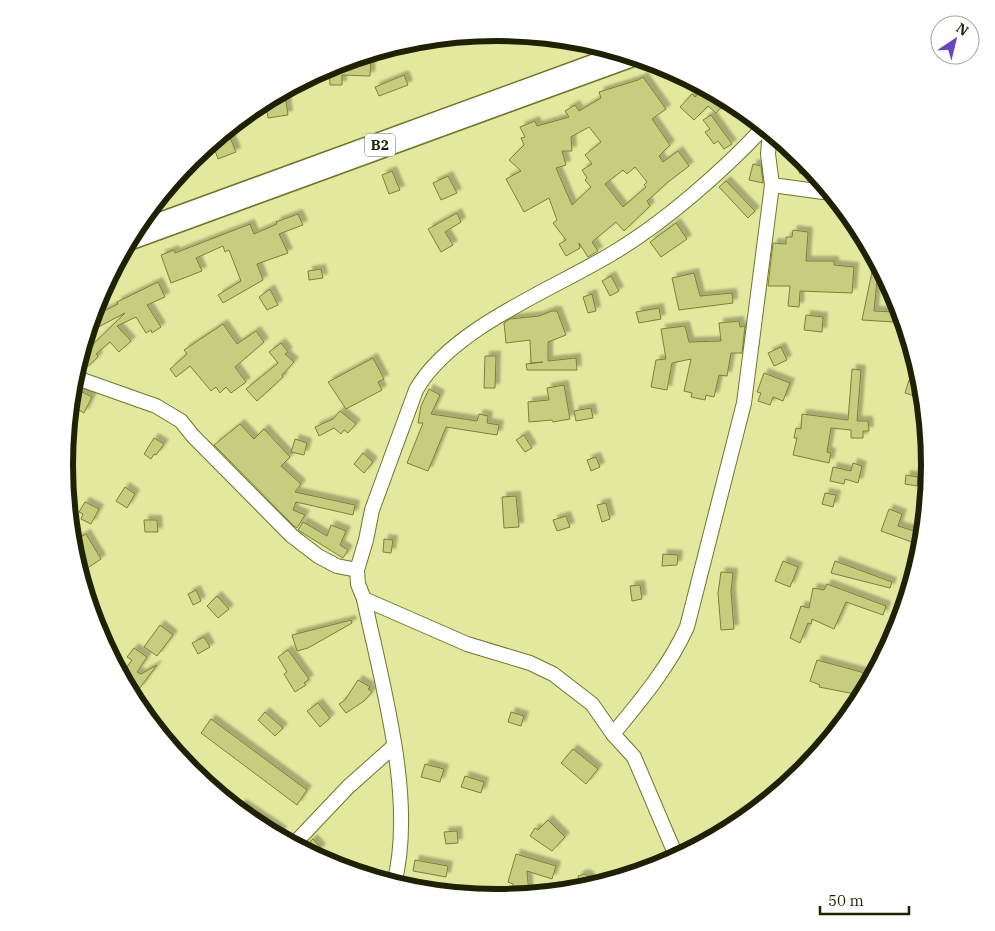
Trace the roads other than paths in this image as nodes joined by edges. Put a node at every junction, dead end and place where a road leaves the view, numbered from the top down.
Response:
1 (617, 59) edge
2 (759, 132) edge
3 (769, 140) edge
4 (772, 185) junction
5 (821, 192) edge
6 (144, 232) edge
7 (82, 380) edge
8 (357, 570) junction
9 (364, 599) junction
10 (613, 734) junction
11 (394, 746) junction
12 (298, 840) edge
13 (674, 851) edge
14 (395, 877) edge

1 - 6 highway, B2
2 - 8 street
3 - 4 street
4 - 5 street
4 - 10 street
7 - 8 street
8 - 9 street
9 - 10 street
9 - 11 street
10 - 13 street
11 - 12 street
11 - 14 street

